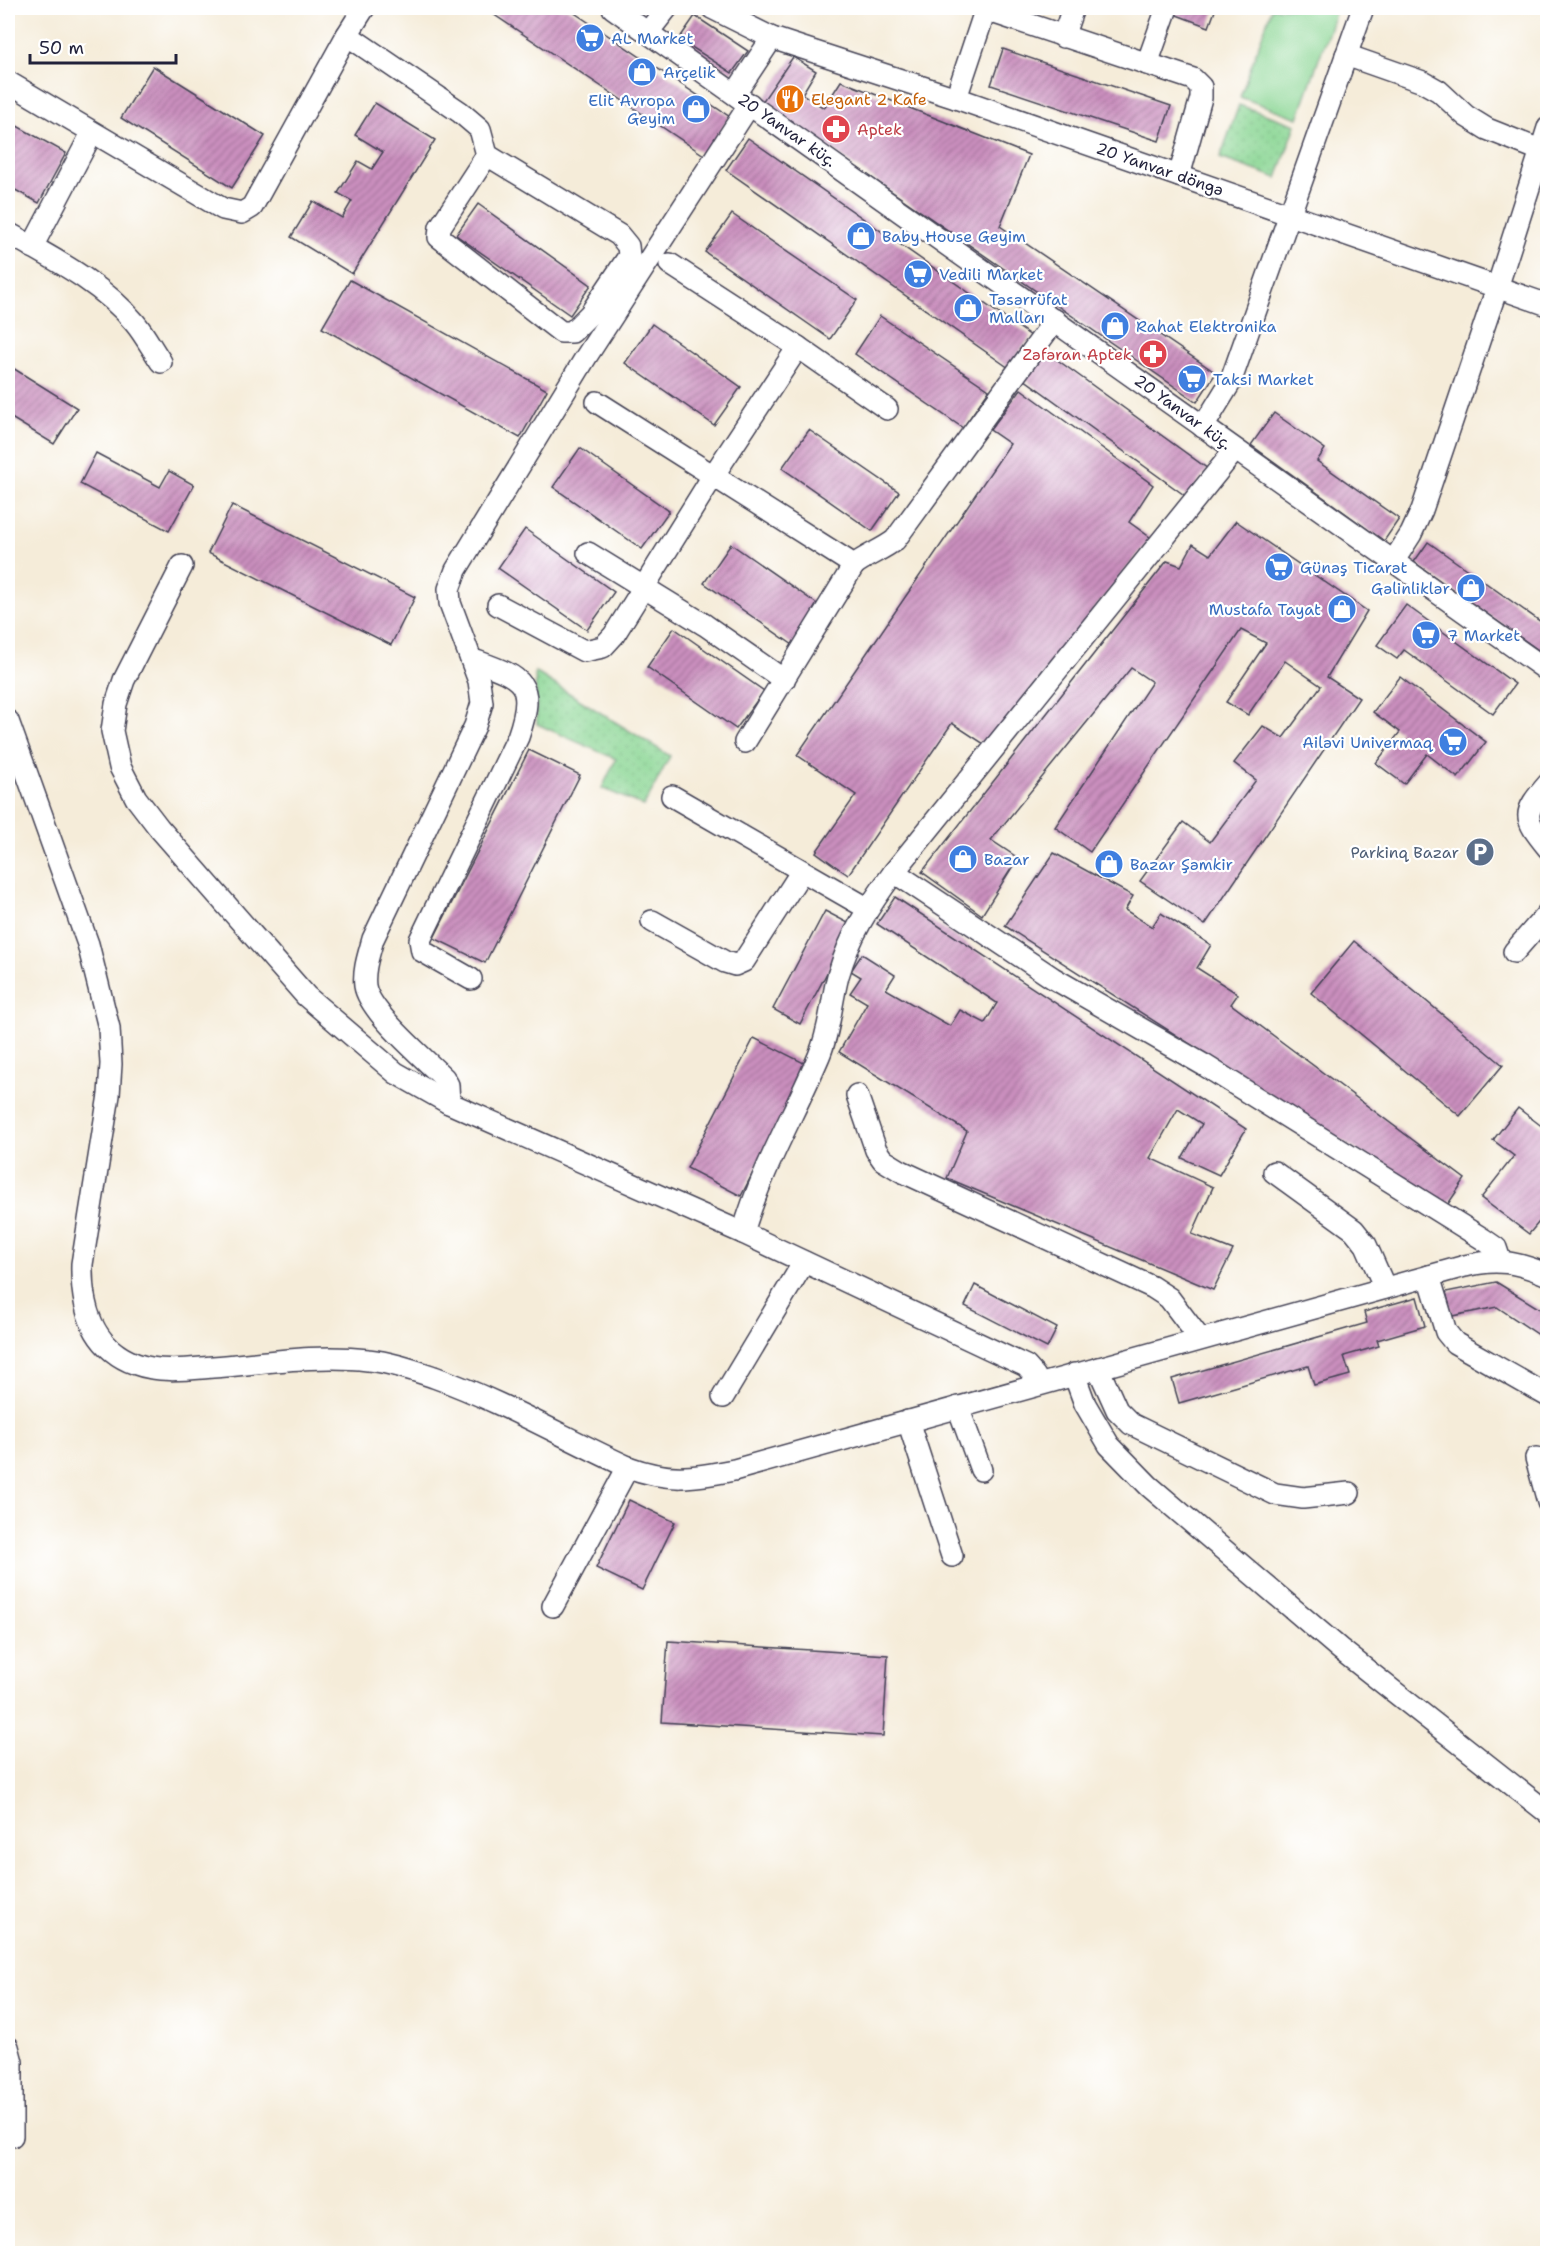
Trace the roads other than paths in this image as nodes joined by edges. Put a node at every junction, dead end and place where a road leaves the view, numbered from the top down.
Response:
1 (364, 8) edge
2 (613, 8) edge
3 (667, 8) edge
4 (712, 8) edge
5 (986, 8) edge
6 (1073, 8) edge
7 (1167, 8) edge
8 (1363, 8) edge
9 (648, 33) junction
10 (347, 35) junction
11 (1063, 37) junction
12 (772, 38) junction
13 (1346, 55) junction
14 (1147, 64) junction
15 (8, 82) edge
16 (956, 98) junction
17 (742, 99) junction
18 (1548, 128) edge
19 (92, 133) junction
20 (1540, 150) junction
21 (487, 155) junction
22 (1179, 176) junction
23 (1290, 214) junction
24 (8, 233) edge
25 (32, 247) junction
26 (670, 264) dead end
27 (1497, 288) junction
28 (1548, 305) edge
29 (1055, 320) junction
30 (798, 347) junction
31 (161, 362) dead end
32 (597, 402) dead end
33 (888, 409) dead end
34 (1203, 427) junction
35 (1235, 450) junction
36 (713, 476) junction
37 (588, 554) dead end
38 (1393, 561) junction
39 (854, 565) junction
40 (182, 566) dead end
41 (643, 587) junction
42 (498, 605) dead end
43 (471, 658) junction
44 (1548, 671) edge
45 (784, 680) junction
46 (8, 721) edge
47 (745, 742) dead end
48 (1548, 784) edge
49 (672, 796) dead end
50 (1548, 848) edge
51 (802, 871) junction
52 (894, 872) junction
53 (867, 909) junction
54 (1548, 913) edge
55 (652, 921) dead end
56 (1514, 952) dead end
57 (471, 979) dead end
58 (857, 1095) dead end
59 (449, 1103) junction
60 (1274, 1172) dead end
61 (743, 1233) junction
62 (1500, 1260) junction
63 (804, 1262) junction
64 (1548, 1275) edge
65 (1429, 1276) junction
66 (1385, 1288) junction
67 (1200, 1339) junction
68 (1098, 1368) junction
69 (1074, 1374) junction
70 (1035, 1376) dead end
71 (1548, 1396) edge
72 (723, 1397) dead end
73 (958, 1407) junction
74 (908, 1421) junction
75 (1536, 1458) dead end
76 (628, 1467) junction
77 (981, 1470) dead end
78 (1348, 1492) dead end
79 (1548, 1502) edge
80 (952, 1556) dead end
81 (553, 1606) dead end
82 (1548, 1813) edge
83 (8, 2048) edge
84 (12, 2136) dead end

1 - 10 street
2 - 9 street, 20 Yanvar küç.
3 - 9 street
4 - 12 street, 20 Yanvar döngə
5 - 11 street
5 - 16 street
6 - 11 street
7 - 14 street
8 - 13 street
9 - 17 street, 20 Yanvar küç.
10 - 19 street
10 - 21 street
11 - 14 street
12 - 16 street, 20 Yanvar döngə
12 - 17 street
13 - 20 street
13 - 23 street
14 - 22 street
15 - 19 street
16 - 22 street, 20 Yanvar döngə
17 - 29 street, 20 Yanvar küç.
17 - 43 street
18 - 20 street
19 - 25 street
20 - 27 street
21 - 21 street
22 - 23 street, 20 Yanvar döngə
23 - 27 street, 20 Yanvar döngə
23 - 34 street
24 - 25 street
25 - 31 street
26 - 30 street
27 - 28 street, 20 Yanvar döngə
27 - 38 street
29 - 34 street, 20 Yanvar küç.
29 - 39 street
30 - 33 street
30 - 36 street
32 - 36 street
34 - 35 street, 20 Yanvar küç.
35 - 38 street, 20 Yanvar küç.
35 - 52 street
36 - 39 street
36 - 41 street
37 - 41 street
38 - 44 street, 20 Yanvar küç.
39 - 45 street
40 - 59 street
41 - 42 street
41 - 45 street
43 - 57 street
43 - 59 street
45 - 47 street
46 - 76 street
48 - 50 street
49 - 51 street
51 - 53 street
51 - 55 street
52 - 53 street
52 - 62 street
53 - 61 street
54 - 56 street
58 - 67 street
59 - 61 street
60 - 66 street
61 - 63 street
62 - 64 street
62 - 65 street
63 - 70 street
63 - 72 street
65 - 66 street
65 - 71 street
66 - 67 street
67 - 68 street
68 - 69 street
68 - 78 street
69 - 73 street
69 - 82 street
73 - 74 street
73 - 77 street
74 - 76 street
74 - 80 street
75 - 79 street
76 - 81 street
83 - 84 street

